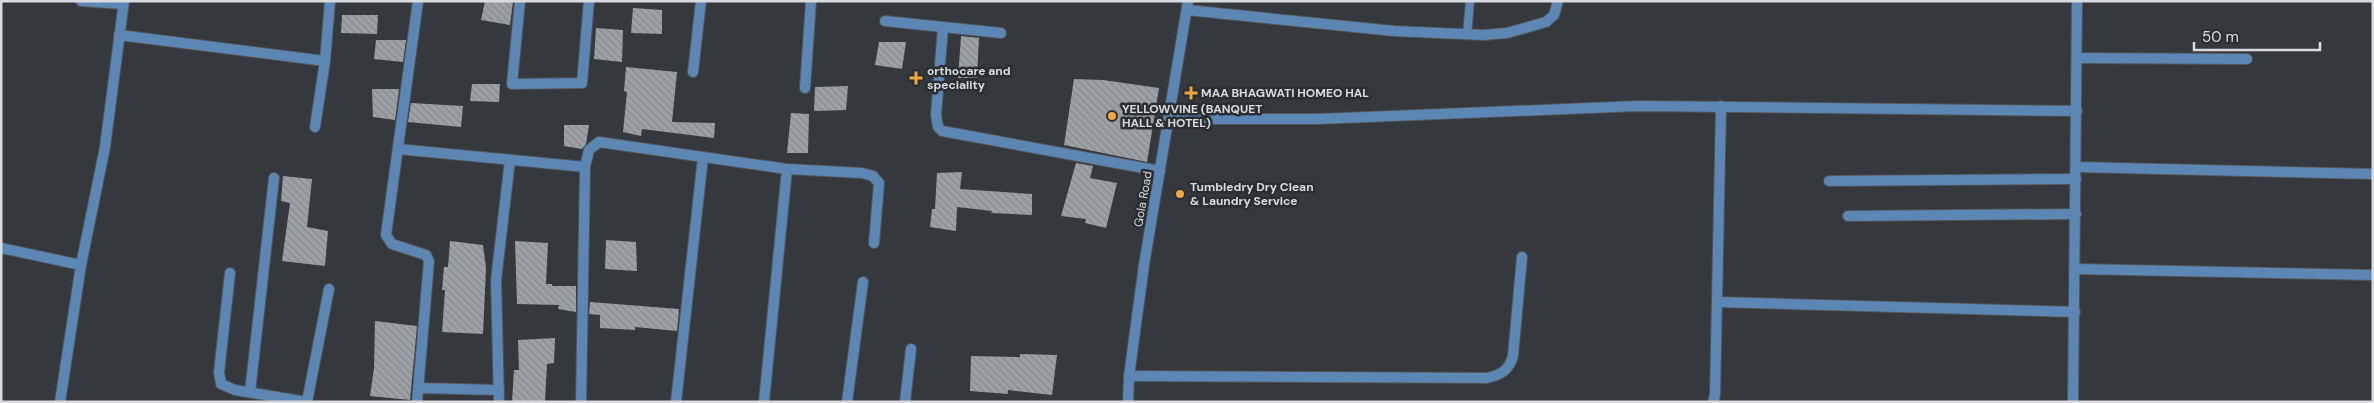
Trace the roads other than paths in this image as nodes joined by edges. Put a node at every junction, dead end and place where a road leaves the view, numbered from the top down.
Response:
1 (81, 1) edge
2 (330, 1) edge
3 (418, 1) edge
4 (520, 1) edge
5 (590, 1) edge
6 (701, 1) edge
7 (811, 1) edge
8 (1470, 1) edge
9 (1558, 1) edge
10 (2077, 1) edge
11 (124, 3) edge
12 (1187, 6) edge
13 (885, 22) dead end
14 (943, 27) junction
15 (1001, 33) dead end
16 (119, 35) junction
17 (1467, 35) junction
18 (2077, 58) junction
19 (2246, 59) dead end
20 (325, 61) junction
21 (693, 72) dead end
22 (804, 88) dead end
23 (1721, 106) junction
24 (2076, 111) junction
25 (1169, 119) junction
26 (315, 127) dead end
27 (398, 148) junction
28 (703, 157) junction
29 (510, 160) junction
30 (2076, 167) junction
31 (585, 168) junction
32 (787, 169) junction
33 (1160, 171) junction
34 (2373, 174) edge
35 (274, 178) dead end
36 (2076, 179) junction
37 (1830, 181) dead end
38 (2076, 214) junction
39 (1848, 216) dead end
40 (874, 243) dead end
41 (1, 248) edge
42 (1522, 257) dead end
43 (81, 265) junction
44 (2076, 270) junction
45 (230, 273) dead end
46 (2373, 275) edge
47 (863, 282) dead end
48 (329, 289) dead end
49 (1717, 302) junction
50 (2075, 312) junction
51 (911, 349) dead end
52 (1129, 376) junction
53 (418, 388) junction
54 (499, 390) junction
55 (250, 392) junction
56 (60, 402) edge
57 (307, 402) edge
58 (417, 402) edge
59 (499, 402) edge
60 (581, 402) edge
61 (676, 402) edge
62 (764, 402) edge
63 (847, 402) edge
64 (905, 402) edge
65 (1128, 402) edge
66 (1713, 402) edge
67 (2073, 402) edge

1 - 11 street
2 - 20 street
3 - 27 street
4 - 5 street
6 - 21 street
7 - 22 street
8 - 17 lane
9 - 17 street
10 - 18 street
11 - 16 street
12 - 17 street
12 - 25 street, Gola Road
13 - 14 street
14 - 15 street
14 - 33 street
16 - 20 street
16 - 43 street
18 - 19 street
18 - 24 street
20 - 26 street
23 - 24 street
23 - 25 street
23 - 49 street
24 - 30 street
25 - 33 street, Gola Road
27 - 29 street
27 - 53 street
28 - 31 street
28 - 32 street
28 - 61 street
29 - 31 street
29 - 54 street
30 - 34 street
30 - 36 street
31 - 60 street
32 - 40 street
32 - 62 street
33 - 52 street, Gola Road
35 - 55 street
36 - 37 street
36 - 38 street
38 - 39 street
38 - 44 street
41 - 43 street
42 - 52 street
43 - 56 street
44 - 46 street
44 - 50 street
45 - 55 street
47 - 63 street
48 - 57 street
49 - 50 street
49 - 66 street
50 - 67 street
51 - 64 street
52 - 65 street, Gola Road
53 - 54 street
53 - 58 street
54 - 59 street
55 - 57 street

